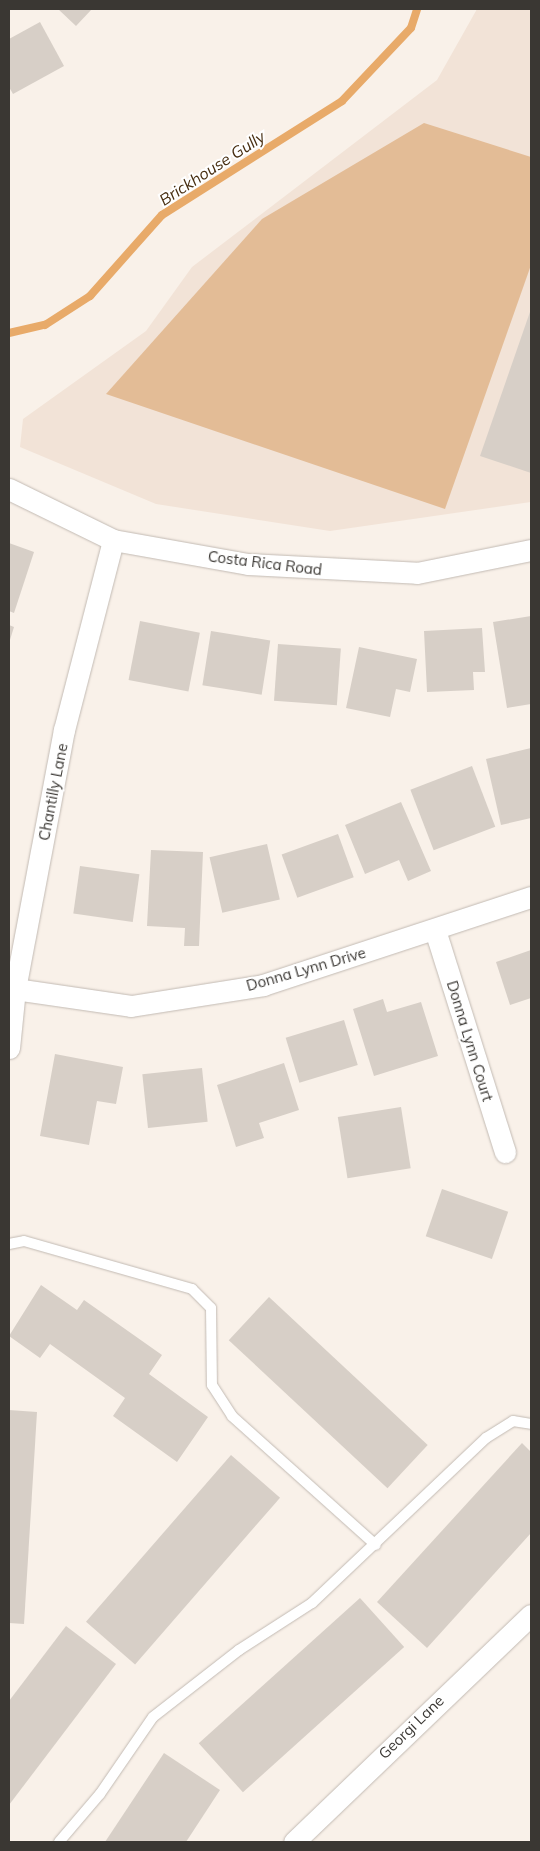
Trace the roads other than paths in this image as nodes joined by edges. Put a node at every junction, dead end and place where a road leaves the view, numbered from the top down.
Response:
1 (9, 489) edge
2 (113, 540) junction
3 (531, 550) edge
4 (531, 897) edge
5 (435, 930) junction
6 (16, 989) junction
7 (9, 1048) edge
8 (505, 1152) dead end
9 (9, 1244) edge
10 (531, 1424) edge
11 (376, 1545) junction
12 (531, 1615) edge
13 (59, 1842) edge
14 (294, 1842) edge

1 - 2 street, Costa Rica Road
2 - 3 street, Costa Rica Road
2 - 6 street, Chantilly Lane
4 - 5 street, Donna Lynn Drive
5 - 6 street, Donna Lynn Drive
5 - 8 street, Donna Lynn Court
6 - 7 street, Chantilly Lane
9 - 11 lane
10 - 11 lane
11 - 13 lane
12 - 14 street, Georgi Lane

